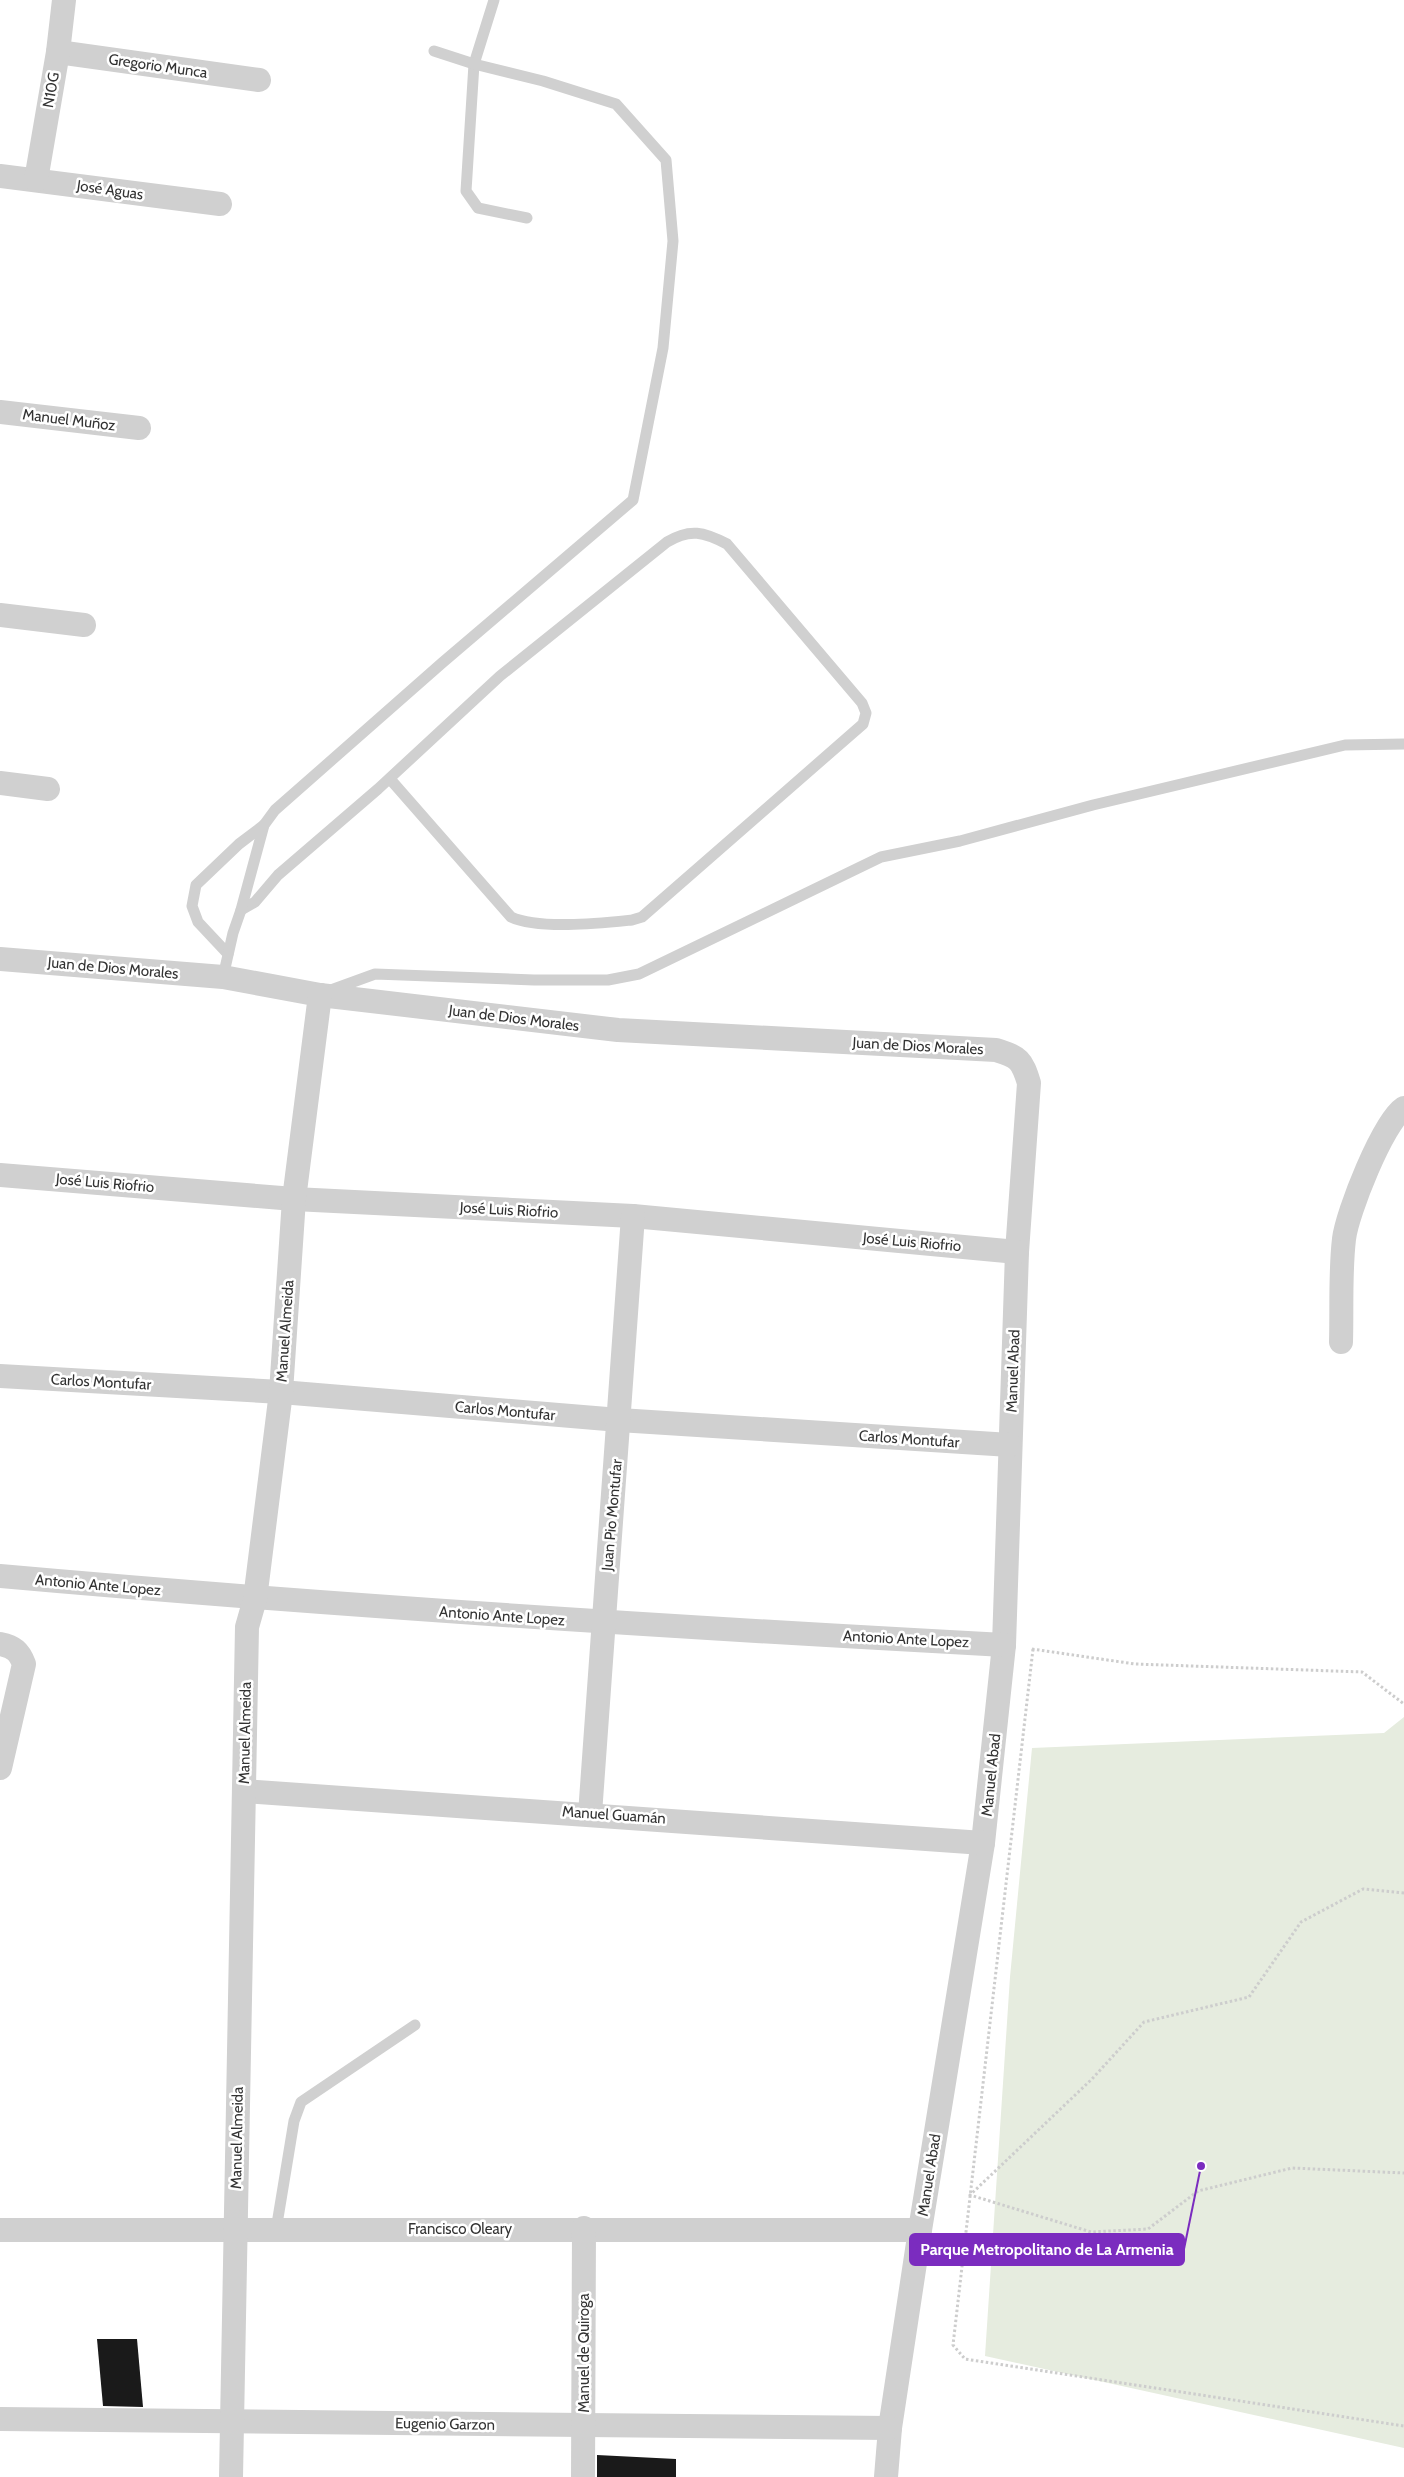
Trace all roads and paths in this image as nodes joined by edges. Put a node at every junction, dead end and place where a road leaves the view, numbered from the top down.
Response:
1 (64, 0) edge
2 (494, 0) edge
3 (434, 51) dead end
4 (58, 52) junction
5 (474, 64) junction
6 (259, 80) dead end
7 (0, 176) edge
8 (36, 180) junction
9 (220, 204) dead end
10 (527, 218) dead end
11 (0, 412) edge
12 (139, 428) dead end
13 (0, 615) edge
14 (84, 625) dead end
15 (1404, 744) edge
16 (390, 779) junction
17 (0, 783) edge
18 (48, 789) dead end
19 (264, 825) junction
20 (241, 910) junction
21 (228, 954) junction
22 (0, 959) edge
23 (223, 977) junction
24 (320, 995) junction
25 (1024, 1067) joint
26 (1404, 1108) edge
27 (0, 1175) edge
28 (294, 1199) junction
29 (633, 1216) junction
30 (1017, 1252) junction
31 (1341, 1342) dead end
32 (0, 1376) edge
33 (281, 1392) junction
34 (619, 1420) junction
35 (1010, 1445) junction
36 (0, 1576) edge
37 (255, 1599) junction
38 (603, 1623) junction
39 (0, 1644) edge
40 (1004, 1645) junction
41 (1032, 1649) junction
42 (1404, 1704) edge
43 (0, 1768) edge
44 (244, 1790) junction
45 (590, 1814) junction
46 (983, 1843) junction
47 (1404, 1893) edge
48 (415, 2025) dead end
49 (1404, 2174) edge
50 (970, 2195) junction
51 (584, 2228) junction
52 (0, 2230) edge
53 (276, 2230) junction
54 (920, 2230) junction
55 (235, 2231) junction
56 (0, 2420) edge
57 (232, 2422) junction
58 (584, 2426) junction
59 (1404, 2426) edge
60 (890, 2428) junction
61 (230, 2477) edge
62 (583, 2477) edge
63 (886, 2477) edge

1 - 4 street, N10G
2 - 5 lane
3 - 5 lane
4 - 6 street, Gregorio Munca
4 - 8 street, N10G
5 - 10 lane
5 - 19 lane
7 - 8 street, José Aguas
8 - 9 street, José Aguas
11 - 12 street, Manuel Muñoz
13 - 14 street
15 - 24 lane
16 - 16 lane
16 - 20 lane
17 - 18 street
19 - 20 lane
19 - 21 lane
20 - 21 lane
21 - 23 lane
22 - 23 street, Juan de Dios Morales
23 - 24 street, Juan de Dios Morales
24 - 25 street, Juan de Dios Morales
24 - 28 street, Manuel Almeida
25 - 30 street, Manuel Abad
26 - 31 street
27 - 28 street, José Luis Riofrio
28 - 29 street, José Luis Riofrio
28 - 33 street, Manuel Almeida
29 - 30 street, José Luis Riofrio
29 - 34 street, Juan Pio Montufar
30 - 35 street, Manuel Abad
32 - 33 street, Carlos Montufar
33 - 34 street, Carlos Montufar
33 - 37 street, Manuel Almeida
34 - 35 street, Carlos Montufar
34 - 38 street, Juan Pio Montufar
35 - 40 street, Manuel Abad
36 - 37 street, Antonio Ante Lopez
37 - 38 street, Antonio Ante Lopez
37 - 44 street, Manuel Almeida
38 - 40 street, Antonio Ante Lopez
38 - 45 street, Juan Pio Montufar
39 - 43 street
40 - 41 path
40 - 46 street, Manuel Abad
41 - 42 path
41 - 50 path
44 - 45 street, Manuel Guamán
44 - 55 street, Manuel Almeida
45 - 46 street, Manuel Guamán
46 - 54 street, Manuel Abad
47 - 50 path
48 - 53 lane
49 - 50 path
50 - 59 path
51 - 53 street, Francisco Oleary
51 - 54 street, Francisco Oleary
51 - 58 street, Manuel de Quiroga
52 - 55 street, Francisco Oleary
53 - 55 street, Francisco Oleary
54 - 60 street, Manuel Abad
55 - 57 street, Manuel Almeida
56 - 57 street, Eugenio Garzon
57 - 58 street, Eugenio Garzon
57 - 61 street, Manuel Almeida
58 - 60 street, Eugenio Garzon
58 - 62 street, Manuel de Quiroga
60 - 63 street, Manuel Abad

